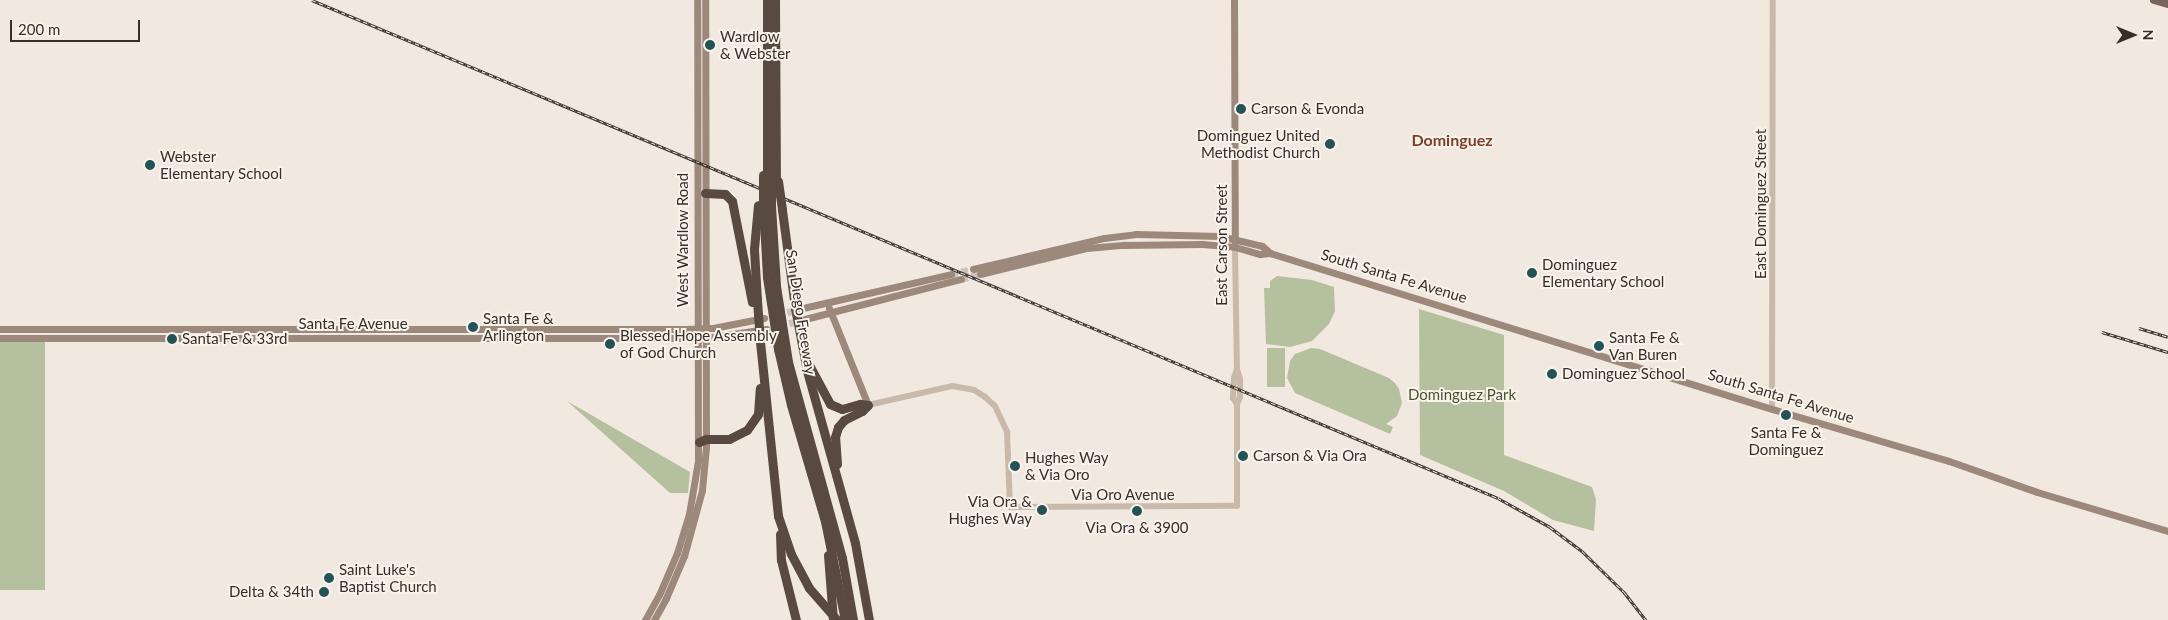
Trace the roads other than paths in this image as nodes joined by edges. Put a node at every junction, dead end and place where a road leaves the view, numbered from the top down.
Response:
1 (697, 0) edge
2 (705, 0) edge
3 (762, 0) edge
4 (768, 0) edge
5 (775, 0) edge
6 (1234, 0) edge
7 (1773, 0) edge
8 (2154, 0) edge
9 (2168, 4) edge
10 (769, 178) junction
11 (705, 193) junction
12 (770, 205) junction
13 (1235, 238) junction
14 (1235, 247) junction
15 (1270, 253) junction
16 (973, 269) tunnel mouth
17 (951, 274) tunnel mouth
18 (980, 274) tunnel mouth
19 (961, 278) tunnel mouth
20 (754, 301) junction
21 (828, 302) junction
22 (803, 308) tunnel mouth
23 (831, 312) junction
24 (764, 318) dead end
25 (805, 320) tunnel mouth
26 (0, 329) edge
27 (341, 329) junction
28 (698, 329) junction
29 (706, 329) junction
30 (763, 330) junction
31 (726, 336) junction
32 (0, 338) edge
33 (341, 338) junction
34 (698, 338) junction
35 (706, 338) junction
36 (803, 351) junction
37 (706, 356) junction
38 (762, 359) junction
39 (868, 405) junction
40 (1772, 409) junction
41 (702, 440) junction
42 (838, 482) junction
43 (1236, 506) joint
44 (825, 521) junction
45 (781, 526) junction
46 (2168, 531) edge
47 (645, 620) edge
48 (654, 620) edge
49 (796, 620) edge
50 (833, 620) edge
51 (837, 620) edge
52 (845, 620) edge
53 (852, 620) edge
54 (857, 620) edge
55 (869, 620) edge

1 - 28 main road, West Wardlow Road
2 - 11 main road, West Wardlow Road
3 - 10 highway, San Diego Freeway
4 - 10 highway
5 - 10 highway
6 - 13 main road, East Carson Street
7 - 40 street, East Dominguez Street
8 - 9 main road
10 - 12 highway, bridge
10 - 12 highway, San Diego Freeway, bridge
11 - 20 highway
11 - 29 main road, West Wardlow Road
12 - 20 highway
12 - 36 highway
12 - 44 highway, San Diego Freeway
12 - 53 highway
12 - 54 highway, San Diego Freeway
13 - 14 main road, East Carson Street
13 - 15 main road, South Santa Fe Avenue
13 - 16 main road, South Santa Fe Avenue
14 - 15 main road, South Santa Fe Avenue
14 - 18 main road, South Santa Fe Avenue
14 - 43 street, East Carson Street
15 - 40 main road, South Santa Fe Avenue
17 - 21 main road
19 - 23 main road
20 - 30 highway, bridge
21 - 22 main road
21 - 23 main road
23 - 25 main road
23 - 39 main road
24 - 29 main road
26 - 27 main road, Santa Fe Avenue
27 - 28 main road, Santa Fe Avenue
27 - 33 main road
28 - 29 main road, Santa Fe Avenue
28 - 34 main road, West Wardlow Road
29 - 35 main road, West Wardlow Road
30 - 31 main road
30 - 38 highway
31 - 35 main road
31 - 37 main road
32 - 33 main road, Santa Fe Avenue
33 - 34 main road, Santa Fe Avenue
34 - 35 main road, Santa Fe Avenue
34 - 41 main road, West Wardlow Road
35 - 37 main road, West Wardlow Road
36 - 39 highway
36 - 42 highway
37 - 41 main road, West Wardlow Road
38 - 41 highway
38 - 45 highway
39 - 42 highway
39 - 43 street, Via Oro Avenue
40 - 46 main road, South Santa Fe Avenue
41 - 47 main road, West Wardlow Road
41 - 48 main road, West Wardlow Road
42 - 55 highway
44 - 50 highway
44 - 52 highway, San Diego Freeway
45 - 49 highway
45 - 51 highway, bridge

